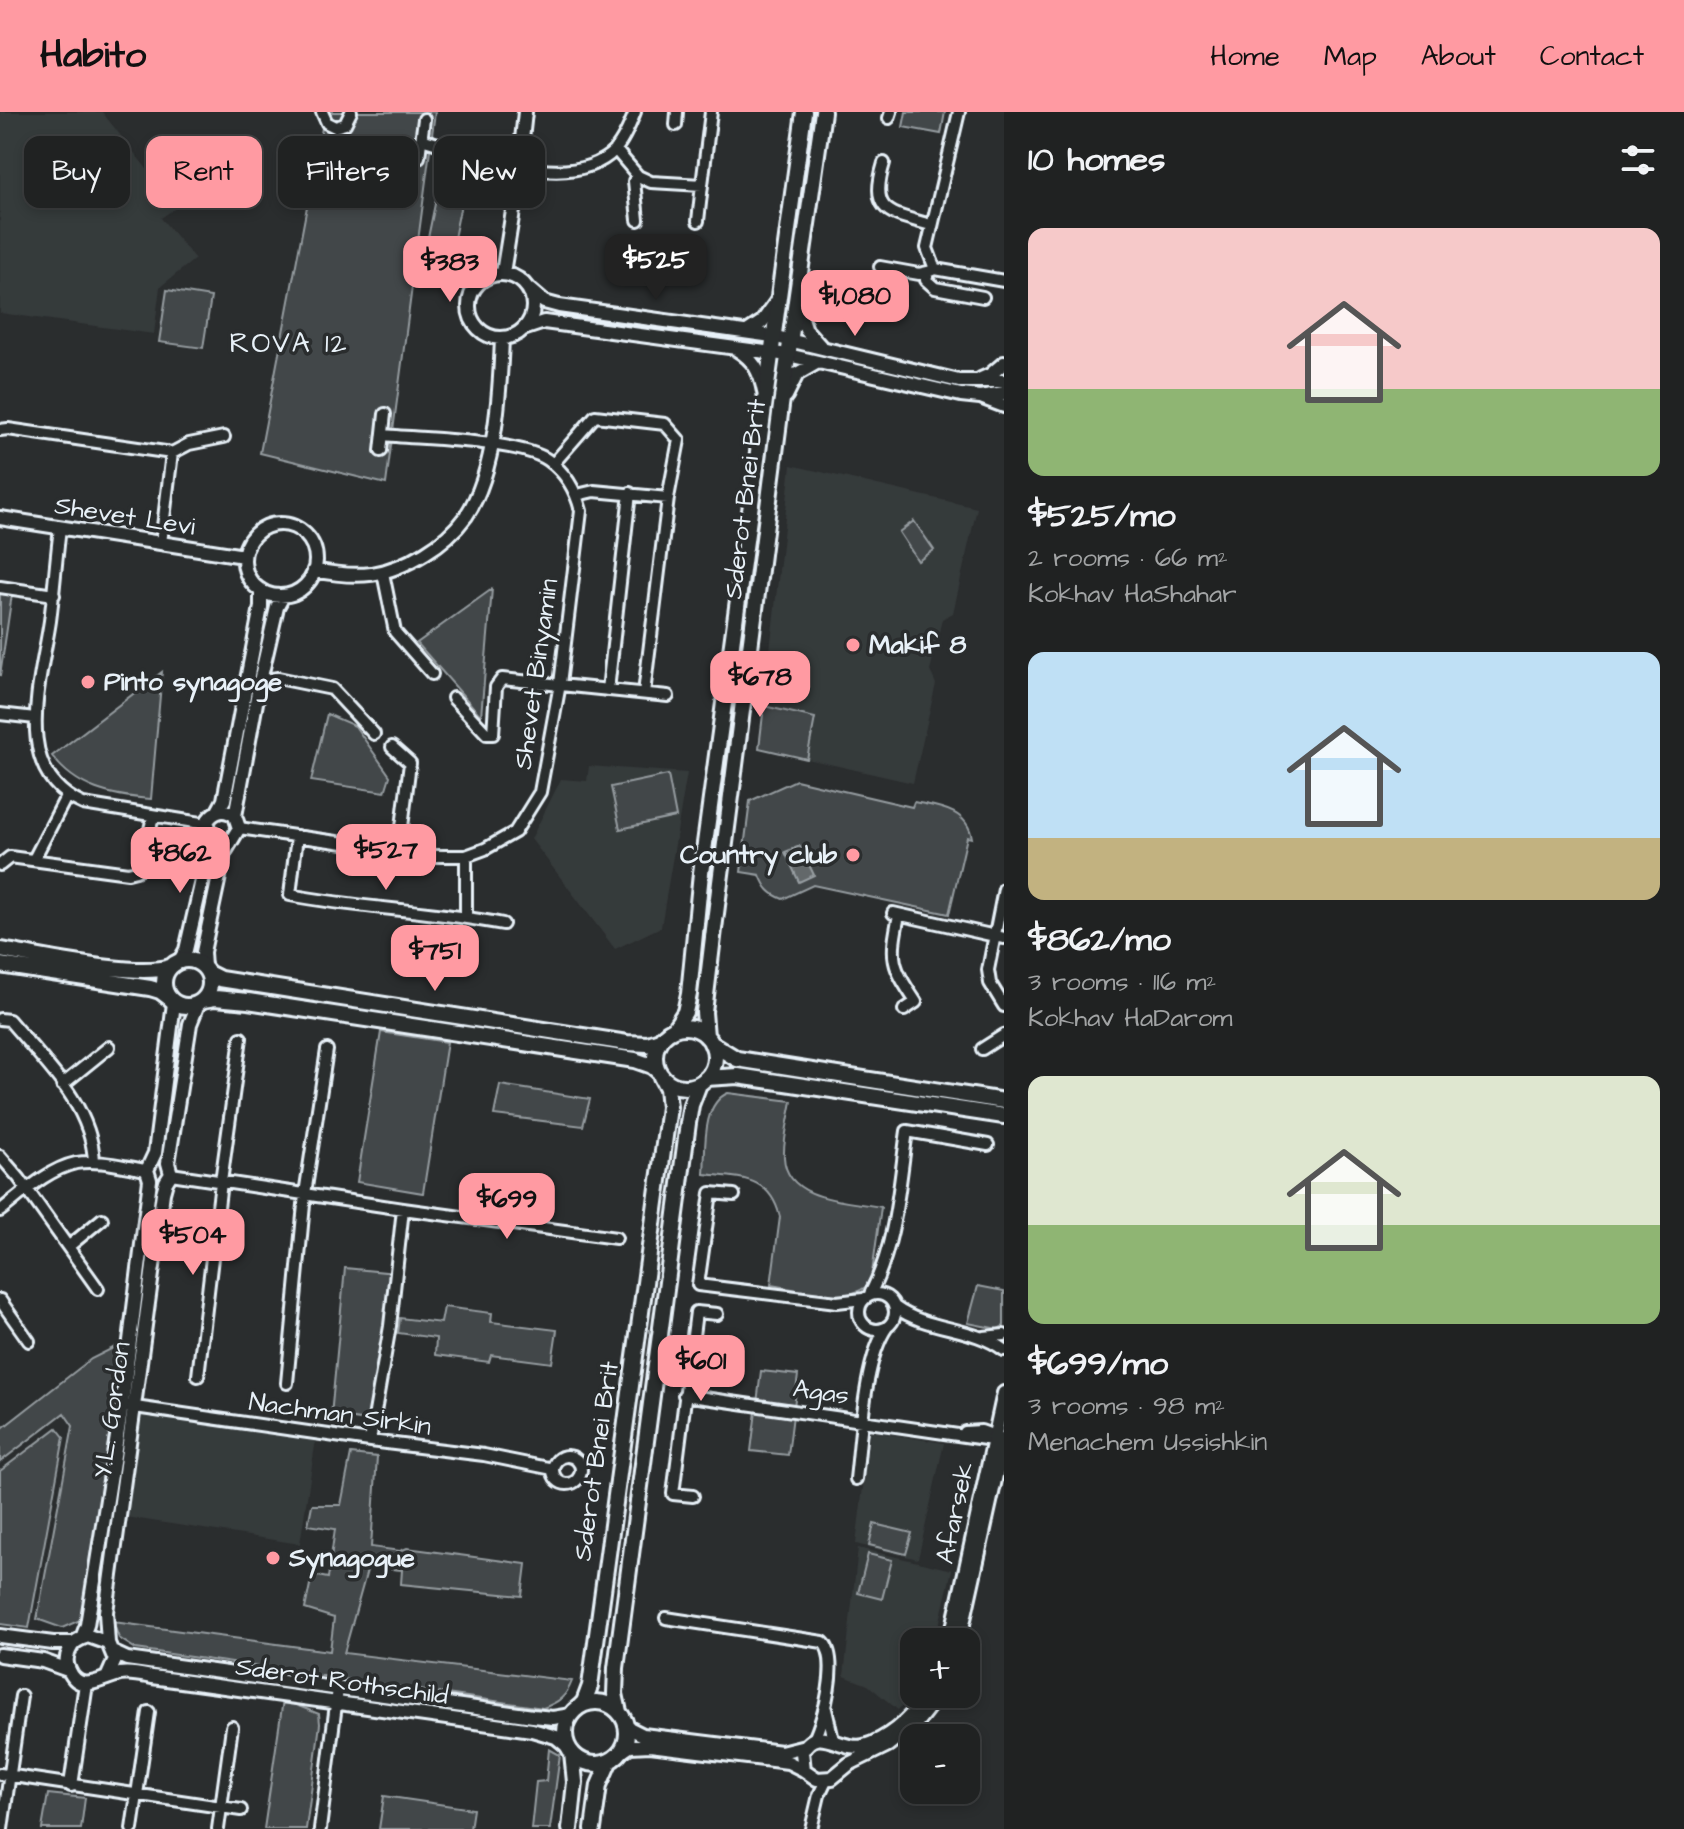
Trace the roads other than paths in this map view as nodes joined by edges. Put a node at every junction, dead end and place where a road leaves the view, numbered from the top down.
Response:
1 (322, 112) edge
2 (351, 112) edge
3 (525, 112) edge
4 (635, 112) edge
5 (677, 112) edge
6 (711, 112) edge
7 (804, 112) edge
8 (823, 112) edge
9 (959, 112) edge
10 (424, 119) dead end
11 (676, 125) dead end
12 (523, 136) edge
13 (421, 139) junction
14 (434, 143) edge
15 (615, 149) junction
16 (419, 157) dead end
17 (884, 163) dead end
18 (545, 169) edge
19 (638, 176) junction
20 (702, 185) junction
21 (514, 208) edge
22 (638, 220) dead end
23 (698, 221) dead end
24 (931, 225) junction
25 (880, 267) dead end
26 (932, 271) junction
27 (503, 273) junction
28 (1004, 281) edge
29 (530, 290) junction
30 (983, 297) dead end
31 (779, 299) junction
32 (797, 304) junction
33 (523, 329) junction
34 (747, 332) junction
35 (772, 336) junction
36 (502, 338) junction
37 (733, 348) junction
38 (790, 348) junction
39 (822, 348) junction
40 (770, 352) junction
41 (821, 362) junction
42 (1004, 363) edge
43 (1004, 381) edge
44 (975, 382) junction
45 (1004, 393) edge
46 (765, 396) junction
47 (980, 397) junction
48 (781, 406) junction
49 (1004, 406) edge
50 (385, 414) dead end
51 (0, 430) edge
52 (383, 435) junction
53 (224, 437) dead end
54 (490, 445) junction
55 (381, 451) dead end
56 (172, 453) junction
57 (553, 464) junction
58 (630, 493) junction
59 (577, 495) junction
60 (668, 498) junction
61 (0, 518) edge
62 (60, 528) junction
63 (161, 543) junction
64 (244, 556) junction
65 (314, 570) junction
66 (383, 573) junction
67 (0, 587) edge
68 (261, 590) junction
69 (54, 595) junction
70 (283, 596) junction
71 (264, 665) junction
72 (432, 674) dead end
73 (278, 678) junction
74 (260, 681) junction
75 (560, 684) junction
76 (608, 690) junction
77 (644, 693) junction
78 (668, 696) dead end
79 (453, 698) dead end
80 (0, 714) edge
81 (35, 718) junction
82 (374, 734) dead end
83 (392, 747) dead end
84 (66, 797) junction
85 (218, 811) junction
86 (153, 816) junction
87 (237, 822) junction
88 (208, 831) junction
89 (297, 836) junction
90 (229, 842) junction
91 (399, 851) junction
92 (466, 856) junction
93 (34, 859) junction
94 (0, 865) edge
95 (1004, 889) edge
96 (466, 917) junction
97 (503, 924) dead end
98 (999, 937) edge
99 (0, 950) edge
100 (0, 965) edge
101 (175, 965) junction
102 (206, 970) junction
103 (171, 1000) junction
104 (201, 1002) junction
105 (1004, 1006) edge
106 (904, 1010) dead end
107 (0, 1019) edge
108 (674, 1029) junction
109 (1004, 1035) edge
110 (241, 1038) dead end
111 (660, 1040) junction
112 (709, 1040) junction
113 (109, 1047) dead end
114 (982, 1049) dead end
115 (327, 1050) dead end
116 (660, 1074) junction
117 (703, 1081) junction
118 (62, 1085) junction
119 (1004, 1101) edge
120 (1004, 1116) edge
121 (988, 1145) dead end
122 (0, 1156) edge
123 (94, 1162) junction
124 (150, 1170) junction
125 (168, 1173) junction
126 (221, 1182) junction
127 (27, 1190) junction
128 (305, 1194) junction
129 (734, 1195) dead end
130 (403, 1209) junction
131 (0, 1211) edge
132 (102, 1219) dead end
133 (616, 1238) dead end
134 (68, 1247) junction
135 (883, 1269) junction
136 (98, 1289) dead end
137 (867, 1297) junction
138 (0, 1300) edge
139 (837, 1302) junction
140 (893, 1303) junction
141 (717, 1314) dead end
142 (859, 1314) junction
143 (917, 1321) junction
144 (865, 1326) junction
145 (888, 1326) junction
146 (1004, 1335) edge
147 (982, 1337) junction
148 (29, 1341) dead end
149 (1004, 1350) edge
150 (872, 1359) junction
151 (198, 1376) dead end
152 (287, 1383) dead end
153 (1004, 1393) edge
154 (684, 1395) junction
155 (122, 1405) junction
156 (136, 1407) junction
157 (863, 1421) junction
158 (999, 1439) edge
159 (370, 1441) junction
160 (553, 1469) dead end
161 (856, 1479) dead end
162 (693, 1496) dead end
163 (666, 1618) dead end
164 (953, 1628) edge
165 (962, 1628) edge
166 (0, 1636) edge
167 (78, 1640) junction
168 (111, 1648) junction
169 (0, 1655) edge
170 (68, 1670) junction
171 (107, 1678) junction
172 (86, 1684) junction
173 (337, 1695) junction
174 (21, 1696) dead end
175 (825, 1703) junction
176 (916, 1708) edge
177 (928, 1708) edge
178 (575, 1711) junction
179 (149, 1712) dead end
180 (619, 1712) junction
181 (232, 1727) dead end
182 (627, 1727) junction
183 (810, 1742) junction
184 (836, 1742) junction
185 (570, 1750) junction
186 (615, 1757) junction
187 (841, 1769) junction
188 (807, 1773) junction
189 (4, 1774) edge
190 (826, 1780) junction
191 (71, 1785) junction
192 (137, 1796) junction
193 (816, 1806) junction
194 (220, 1808) junction
195 (241, 1810) dead end
196 (2, 1829) edge
197 (132, 1829) edge
198 (218, 1829) edge
199 (320, 1829) edge
200 (570, 1829) edge
201 (593, 1829) edge
202 (811, 1829) edge

1 - 2 street
3 - 12 street
4 - 15 street
5 - 11 street
6 - 20 street
7 - 31 main road, Sderot Bnei Brit
8 - 32 main road, Sderot Bnei Brit
9 - 24 street
10 - 13 street
13 - 14 street
13 - 16 street
15 - 18 street
15 - 19 street
17 - 24 street
19 - 20 street
19 - 22 street
20 - 23 street
21 - 27 street
24 - 26 street
25 - 26 street
26 - 28 street
26 - 30 street
27 - 29 street
27 - 36 street
29 - 33 street
29 - 34 street
31 - 34 street
31 - 35 main road, Sderot Bnei Brit
32 - 38 main road, Sderot Bnei Brit
32 - 39 street
33 - 36 street
33 - 37 street
34 - 35 street
35 - 38 street
35 - 40 main road, Sderot Bnei Brit
36 - 54 street
37 - 40 street
37 - 46 street
38 - 39 street
38 - 40 street
38 - 41 street
38 - 48 main road, Sderot Bnei Brit
39 - 44 street
40 - 46 main road, Sderot Bnei Brit
41 - 47 street
41 - 48 street
42 - 44 street
43 - 44 street
45 - 47 street
46 - 108 main road, Sderot Bnei Brit
47 - 49 street
48 - 112 main road, Sderot Bnei Brit
50 - 52 street
51 - 56 street
52 - 54 street
52 - 55 street
53 - 56 street
54 - 57 street
54 - 66 street
56 - 63 street
57 - 59 street
57 - 60 street
58 - 59 street
58 - 60 street
58 - 76 street
59 - 75 street, Shevet Binyamin
60 - 77 street
61 - 62 street, Shevet Levi
62 - 63 street, Shevet Levi
62 - 69 street
63 - 64 street, Shevet Levi
64 - 65 street
64 - 68 street
65 - 66 street
65 - 70 street
66 - 72 street
67 - 69 street
68 - 70 street
68 - 85 street
69 - 81 street
70 - 71 street
71 - 73 street
71 - 74 street
73 - 74 street
73 - 82 street
74 - 87 street
75 - 76 street
75 - 79 street
75 - 92 street, Shevet Binyamin
76 - 77 street
77 - 78 street
80 - 81 street
81 - 84 street
83 - 91 street
84 - 86 street
84 - 93 street
85 - 87 street
85 - 88 street
86 - 88 street
86 - 93 street
87 - 89 street, Shevet Binyamin
87 - 90 street
88 - 90 street
88 - 101 street
89 - 91 street, Shevet Binyamin
89 - 96 street
90 - 102 street
91 - 92 street, Shevet Binyamin
92 - 96 street
93 - 94 street
95 - 98 street
96 - 97 street
98 - 105 street
98 - 106 street
99 - 101 main road
100 - 103 main road
101 - 102 main road
101 - 103 main road
102 - 104 main road
102 - 111 main road
103 - 104 main road
103 - 124 street, Y.L. Gordon
104 - 116 main road
104 - 125 street, Y.L. Gordon
107 - 118 street
108 - 111 main road
108 - 112 main road
109 - 114 street
110 - 126 street
111 - 116 main road
112 - 117 main road
112 - 119 main road
113 - 118 street
115 - 128 street
116 - 117 main road
116 - 178 main road, Sderot Bnei Brit
117 - 120 main road
117 - 180 main road, Sderot Bnei Brit
118 - 123 street
121 - 135 street
122 - 127 street
123 - 124 street
123 - 127 street
124 - 125 street
124 - 125 street
124 - 155 street, Y.L. Gordon
125 - 126 street
125 - 156 street, Y.L. Gordon
126 - 128 street
126 - 151 street
127 - 131 street
127 - 134 street
128 - 130 street
128 - 152 street
129 - 139 street
130 - 133 street
130 - 159 street
132 - 134 street
134 - 136 street
135 - 137 street
135 - 140 street
137 - 139 street
137 - 140 street
137 - 142 street
138 - 148 street
139 - 142 street
140 - 143 street
140 - 145 street
141 - 154 street
142 - 144 street
143 - 145 street
143 - 147 street
144 - 145 street
144 - 150 street
145 - 150 street
146 - 147 street
147 - 149 street
150 - 157 street
153 - 158 street, Afarsek
154 - 157 street, Agas
154 - 162 street
155 - 156 street, Nachman Sirkin
155 - 167 street, Y.L. Gordon
156 - 159 street, Nachman Sirkin
156 - 168 street, Y.L. Gordon
157 - 158 street, Agas
157 - 161 street
158 - 164 street, Afarsek
158 - 165 street, Afarsek
159 - 160 street, Nachman Sirkin
163 - 175 street
166 - 167 street
167 - 168 street
167 - 170 street
168 - 171 street
168 - 173 street, Sderot Rothschild
169 - 170 street
170 - 172 street
171 - 172 street
171 - 173 street, Sderot Rothschild
172 - 191 street
173 - 178 street, Sderot Rothschild
173 - 185 street, Sderot Rothschild
173 - 199 street
174 - 189 street
175 - 183 street
175 - 184 street
176 - 184 street
177 - 187 street
178 - 180 main road
178 - 185 main road
179 - 192 street
180 - 182 main road
181 - 194 street
182 - 183 street
182 - 186 main road
183 - 184 street
183 - 188 street
184 - 187 street
185 - 186 main road
185 - 200 main road
186 - 188 street
186 - 201 main road
187 - 190 street
188 - 190 street
188 - 193 street
189 - 191 street
189 - 196 street
190 - 193 street
191 - 192 street
192 - 194 street
192 - 197 street
193 - 202 street
194 - 195 street
194 - 198 street

